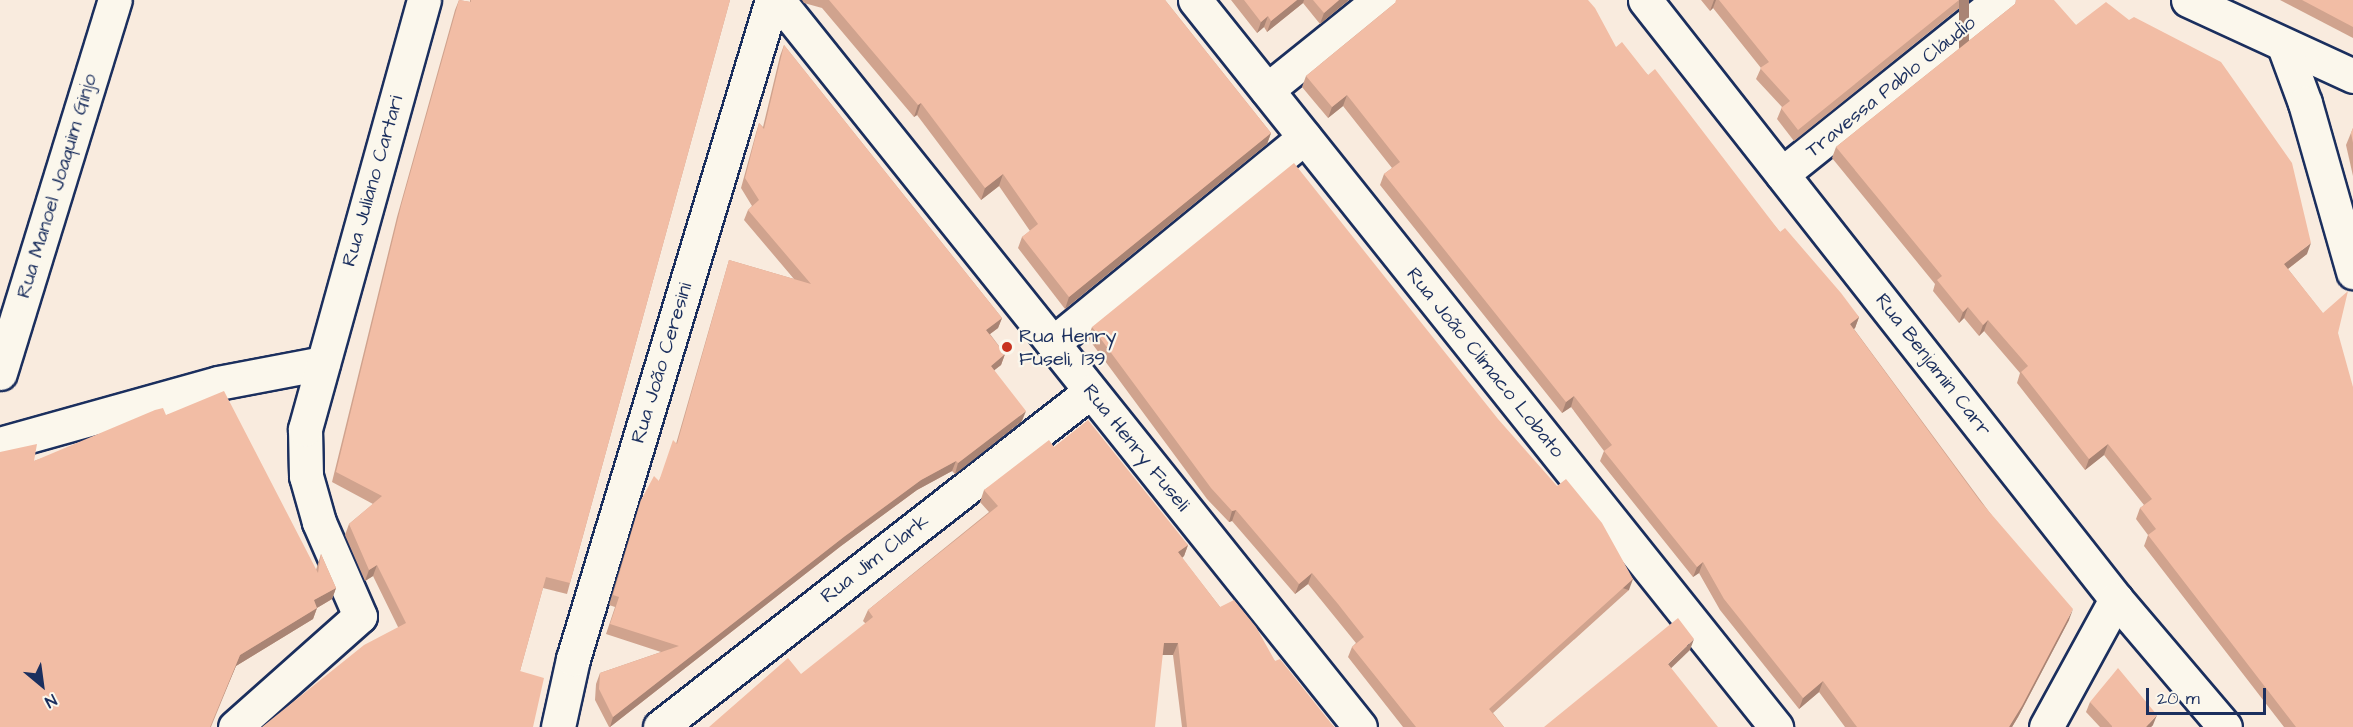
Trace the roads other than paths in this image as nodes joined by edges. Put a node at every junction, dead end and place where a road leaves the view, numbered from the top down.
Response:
1 (115, 0) edge
2 (424, 0) edge
3 (772, 0) edge
4 (778, 0) edge
5 (1195, 0) edge
6 (1379, 0) edge
7 (1645, 0) edge
8 (1999, 0) edge
9 (2188, 0) edge
10 (2284, 46) junction
11 (2353, 76) edge
12 (1267, 90) junction
13 (1305, 137) junction
14 (1782, 174) junction
15 (2353, 272) edge
16 (1053, 343) junction
17 (322, 363) junction
18 (0, 373) edge
19 (1091, 391) junction
20 (0, 444) edge
21 (2116, 599) junction
22 (235, 727) edge
23 (558, 727) edge
24 (660, 727) edge
25 (1360, 727) edge
26 (1776, 727) edge
27 (2046, 727) edge
28 (2225, 727) edge

1 - 18 street, Rua Manoel Joaquim Ginjo
2 - 17 street, Rua Juliano Cartari
3 - 23 street, Rua João Ceresini
4 - 16 street, Rua Henry Fuseli
5 - 12 street, Rua João Clímaco Lobato
6 - 12 street
7 - 14 street, Rua Benjamin Carr
8 - 14 street, Travessa Pablo Cláudio
9 - 10 street
10 - 11 street
10 - 15 street
12 - 13 street, Rua João Clímaco Lobato
13 - 16 street
13 - 26 street, Rua João Clímaco Lobato
14 - 21 street, Rua Benjamin Carr
16 - 19 street, Rua Henry Fuseli
17 - 20 street
17 - 22 street, Rua Juliano Cartari
19 - 24 street, Rua Jim Clark
19 - 25 street, Rua Henry Fuseli
21 - 27 street
21 - 28 street, Rua Benjamin Carr

